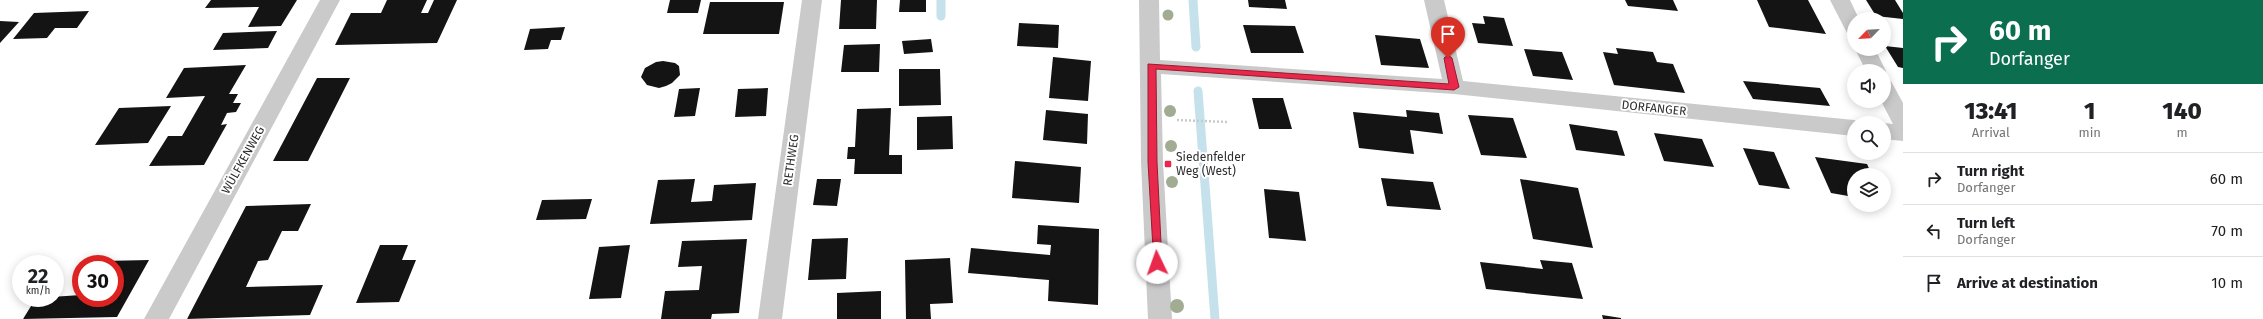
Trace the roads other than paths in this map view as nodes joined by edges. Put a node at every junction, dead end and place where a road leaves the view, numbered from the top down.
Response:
1 (330, 0) edge
2 (812, 0) edge
3 (1149, 0) edge
4 (1434, 0) edge
5 (1840, 0) edge
6 (1847, 14) edge
7 (1151, 66) junction
8 (1454, 87) junction
9 (1891, 100) edge
10 (1903, 123) edge
11 (1847, 127) edge
12 (1891, 132) edge
13 (1903, 133) edge
14 (156, 319) edge
15 (770, 319) edge
16 (1160, 319) edge

1 - 14 street, WÜLFKENWEG
2 - 15 street, RETHWEG
3 - 7 street
4 - 8 street
5 - 6 street
7 - 8 street, DORFANGER
7 - 16 street
8 - 11 street, DORFANGER
9 - 10 street
12 - 13 street

